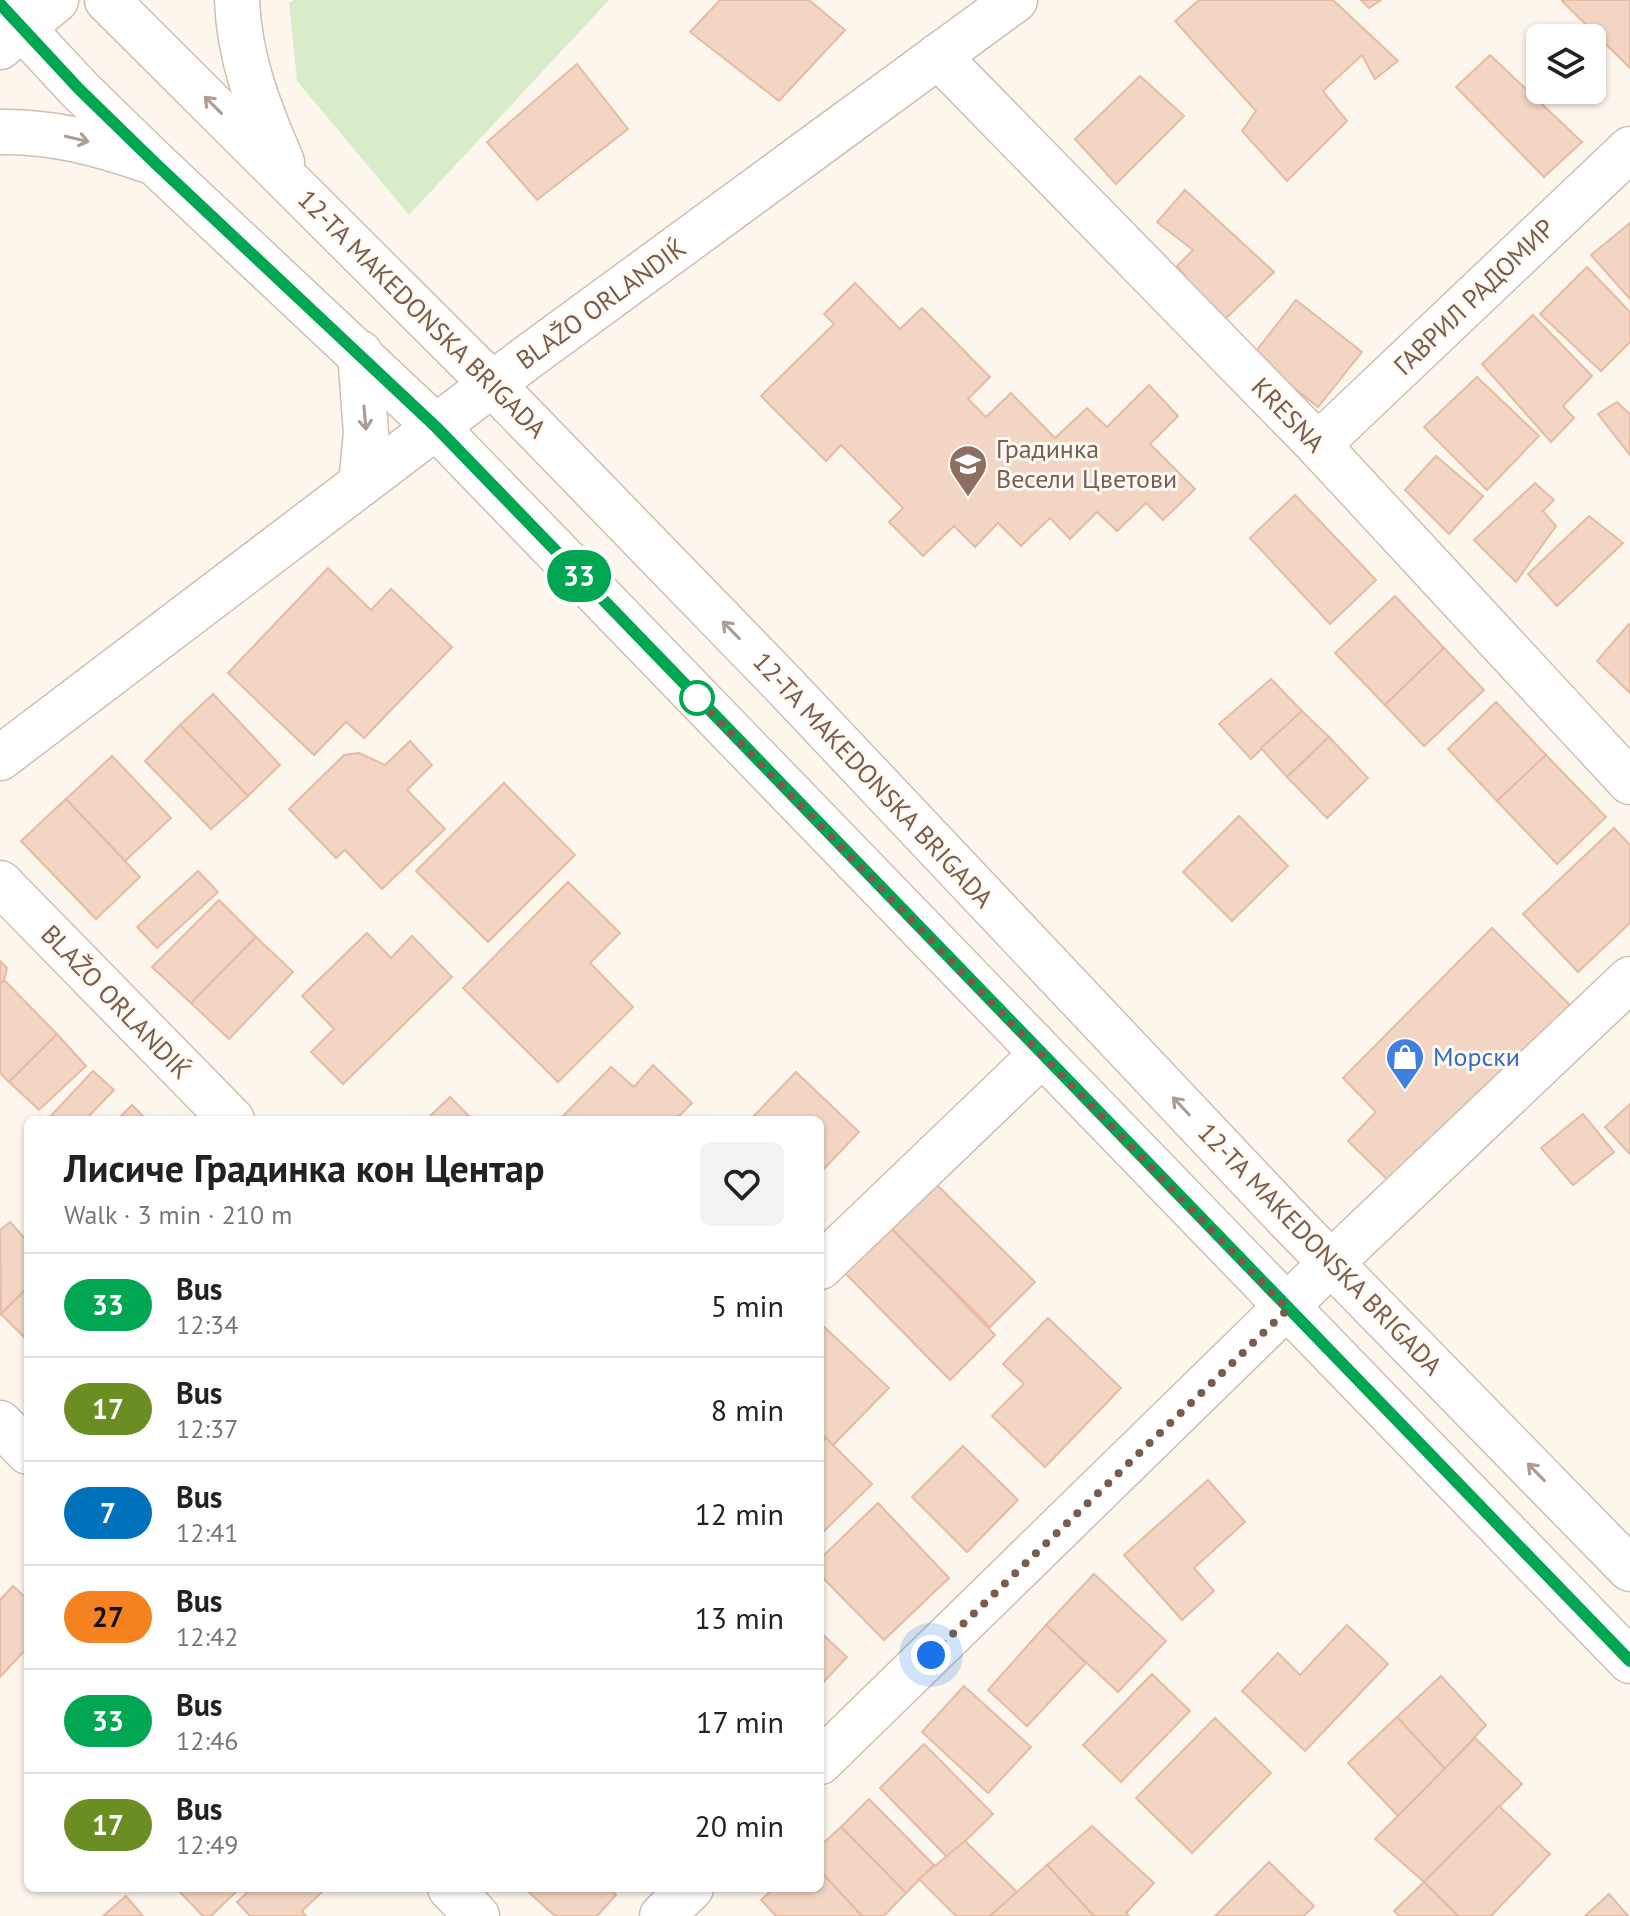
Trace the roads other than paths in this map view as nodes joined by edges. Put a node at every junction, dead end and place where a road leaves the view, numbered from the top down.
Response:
1 (56, 0) edge
2 (107, 0) edge
3 (237, 0) edge
4 (1015, 0) edge
5 (7, 26) edge
6 (938, 56) junction
7 (0, 132) edge
8 (1630, 149) edge
9 (155, 163) junction
10 (289, 179) junction
11 (360, 353) junction
12 (492, 384) junction
13 (436, 427) junction
14 (1318, 445) junction
15 (361, 484) junction
16 (0, 758) edge
17 (1630, 782) edge
18 (0, 883) edge
19 (1630, 979) edge
20 (1041, 1055) junction
21 (228, 1116) edge
22 (1332, 1262) junction
23 (824, 1263) edge
24 (1288, 1309) junction
25 (0, 1423) edge
26 (24, 1448) edge
27 (1630, 1569) edge
28 (1630, 1661) edge
29 (824, 1758) edge
30 (454, 1892) edge
31 (687, 1892) edge
32 (477, 1916) edge
33 (662, 1916) edge

1 - 5 street
10 -> 2 street, 12-TA MAKEDONSKA BRIGADA
3 - 10 street
4 - 6 street, BLAŽO ORLANDIḰ
5 - 9 street
6 - 12 street, BLAŽO ORLANDIḰ
6 - 14 street, KRESNA
7 -> 9 street
8 - 14 street, ГАВРИЛ РАДОМИР
9 - 11 street
10 - 12 street, 12-TA MAKEDONSKA BRIGADA
11 - 13 street
11 -> 15 street
12 - 13 street, BLAŽO ORLANDIḰ
22 -> 12 street, 12-TA MAKEDONSKA BRIGADA
13 - 15 street, BLAŽO ORLANDIḰ
13 - 20 street
14 - 17 street, KRESNA
15 - 16 street, BLAŽO ORLANDIḰ
18 - 21 street, BLAŽO ORLANDIḰ
19 - 22 street
20 - 23 street
20 - 24 street
22 - 24 street
27 -> 22 street, 12-TA MAKEDONSKA BRIGADA
24 - 28 street
24 - 29 street
25 - 26 street
30 - 32 street
31 - 33 street

